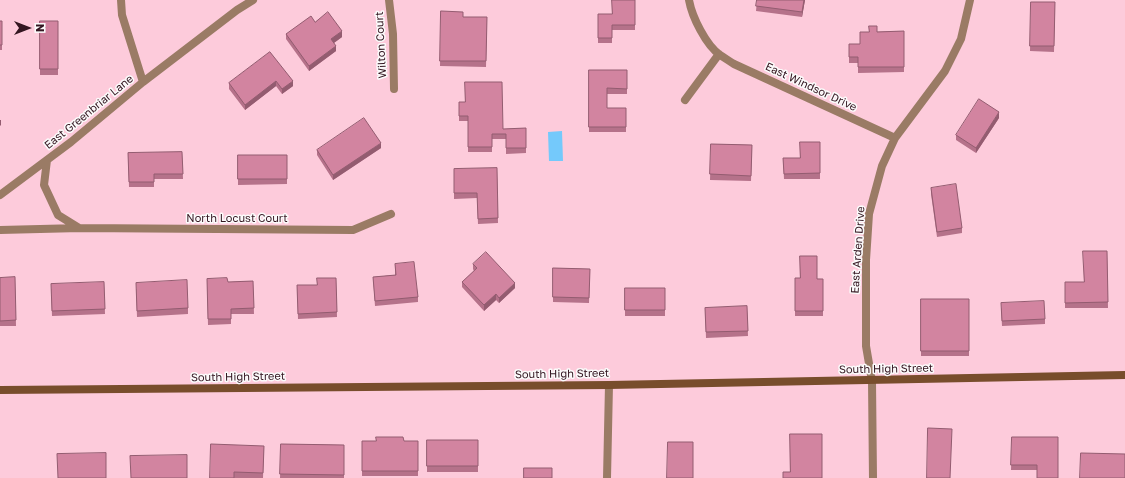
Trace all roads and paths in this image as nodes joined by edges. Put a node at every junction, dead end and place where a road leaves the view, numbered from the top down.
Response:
1 (121, 0) edge
2 (253, 0) edge
3 (389, 0) edge
4 (689, 0) edge
5 (970, 0) edge
6 (719, 54) junction
7 (143, 82) junction
8 (394, 89) dead end
9 (685, 100) dead end
10 (895, 138) junction
11 (47, 160) junction
12 (0, 195) edge
13 (391, 214) dead end
14 (80, 228) junction
15 (0, 230) edge
16 (1125, 375) edge
17 (872, 380) junction
18 (608, 385) junction
19 (0, 390) edge
20 (607, 478) edge
21 (873, 478) edge

1 - 7 street, East Greenbriar Lane
2 - 7 street
3 - 8 street, Wilton Court
4 - 6 street, East Windsor Drive
5 - 10 street, East Arden Drive
6 - 9 street
6 - 10 street, East Windsor Drive
7 - 11 street, East Greenbriar Lane
10 - 17 street, East Arden Drive
11 - 12 street, East Greenbriar Lane
11 - 14 street
13 - 14 street, North Locust Court
14 - 15 street, North Locust Court
16 - 17 street, South High Street
17 - 18 street, South High Street
17 - 21 street, East Arden Drive
18 - 19 street, South High Street
18 - 20 street

